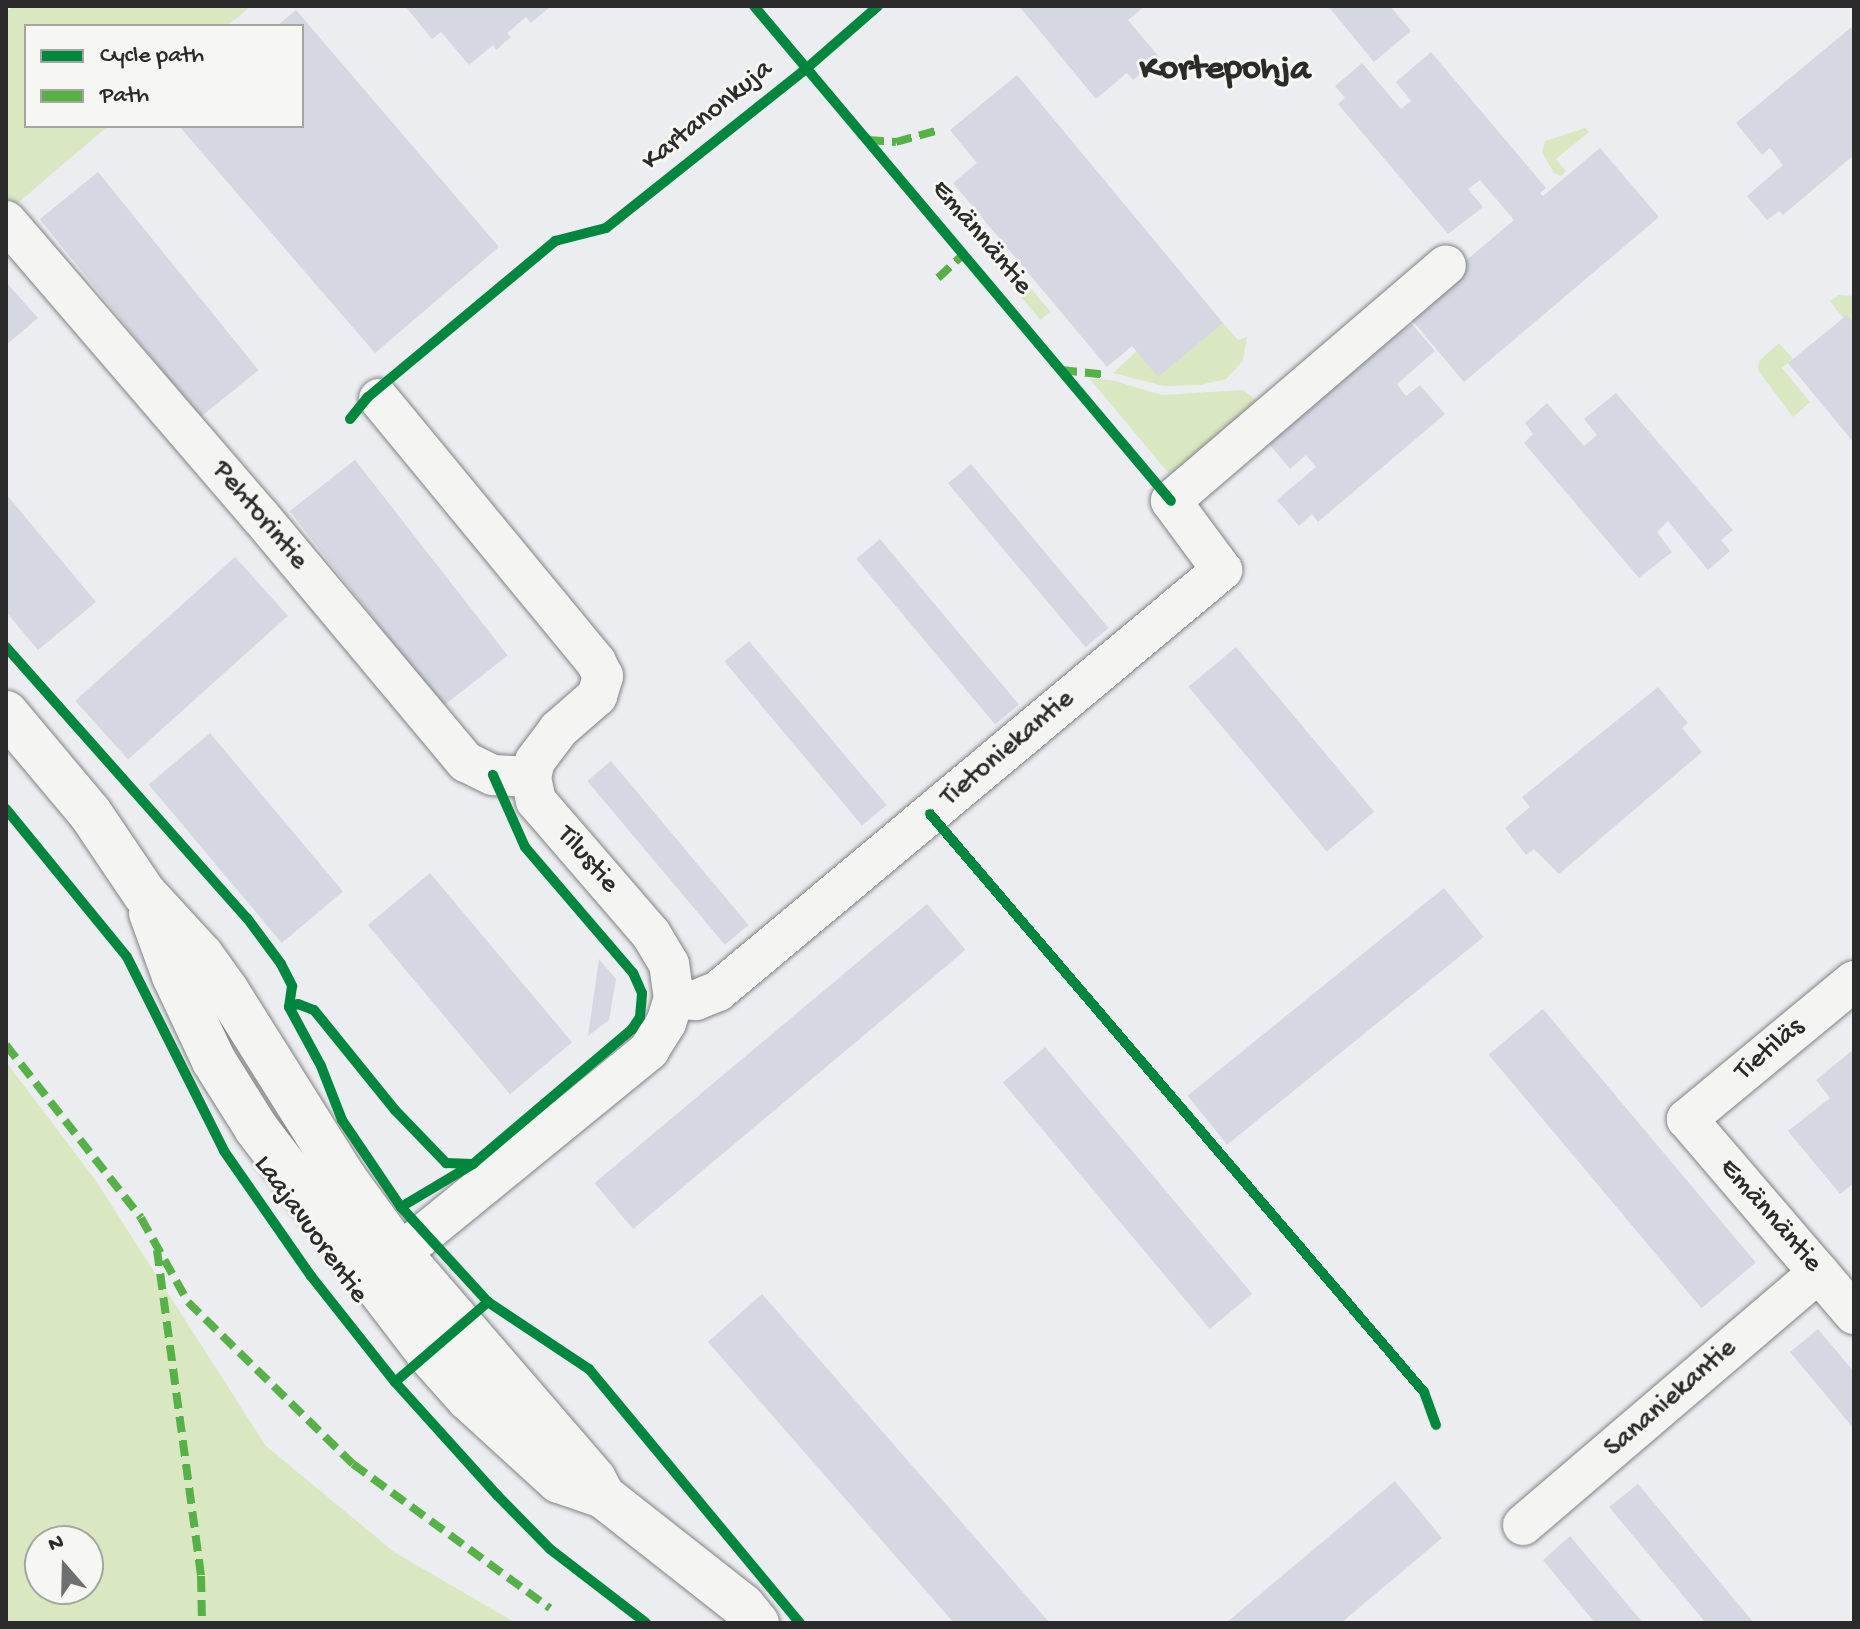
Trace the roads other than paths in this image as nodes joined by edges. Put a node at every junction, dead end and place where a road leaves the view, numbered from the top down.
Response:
1 (6, 221) edge
2 (1446, 265) dead end
3 (379, 399) dead end
4 (6, 713) edge
5 (531, 777) junction
6 (1854, 981) edge
7 (674, 999) junction
8 (1687, 1119) joint
9 (384, 1266) junction
10 (1819, 1272) junction
11 (1854, 1314) edge
12 (1523, 1525) dead end
13 (757, 1623) edge

1 - 5 street, Pehtorintie
2 - 7 street, Tietoniekantie
3 - 5 street
4 - 9 main road, Laajavuorentie
5 - 7 street, Tilustie
6 - 8 street, Tietiläs
7 - 9 street
8 - 10 street, Emännäntie
9 - 13 main road, Laajavuorentie
10 - 11 street, Emännäntie
10 - 12 street, Sananiekantie

